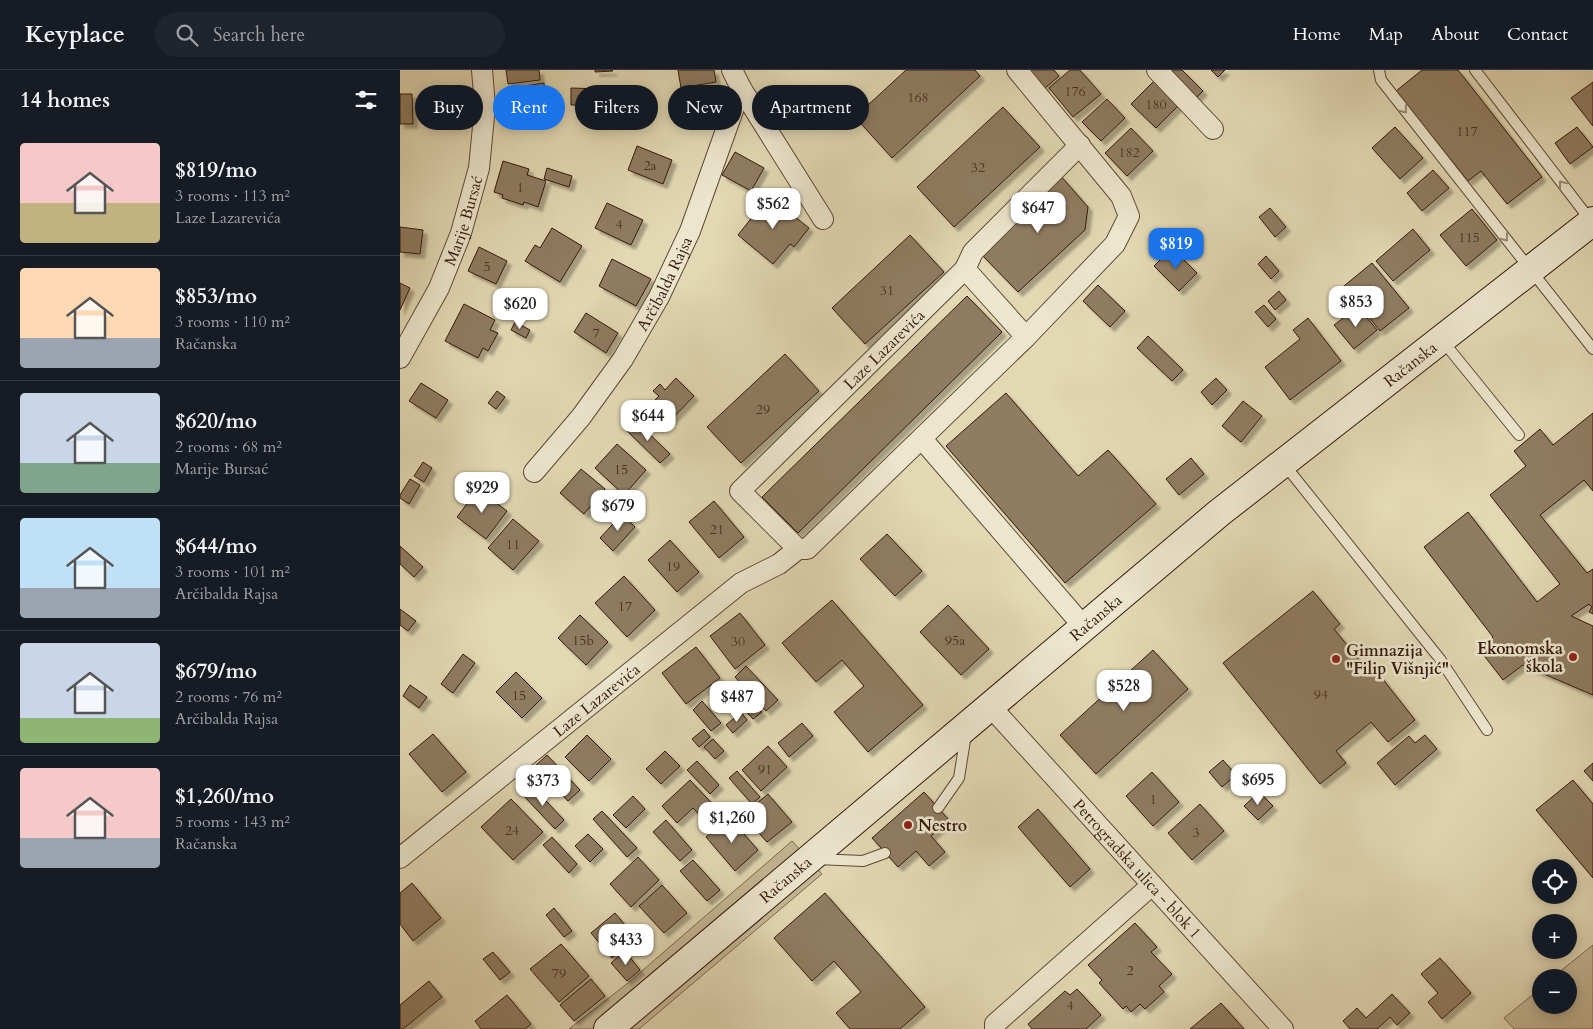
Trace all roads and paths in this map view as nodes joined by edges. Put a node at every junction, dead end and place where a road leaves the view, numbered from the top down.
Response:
1 (482, 70) edge
2 (732, 70) edge
3 (1016, 70) edge
4 (1157, 70) edge
5 (1379, 70) edge
6 (1475, 70) edge
7 (740, 85) edge
8 (742, 88) edge
9 (1213, 129) dead end
10 (727, 130) edge
11 (1080, 145) junction
12 (823, 220) dead end
13 (1592, 222) edge
14 (965, 269) junction
15 (1530, 270) junction
16 (1026, 337) junction
17 (1442, 339) junction
18 (1593, 349) edge
19 (400, 358) edge
20 (1518, 435) dead end
21 (922, 439) junction
22 (1284, 463) junction
23 (534, 472) dead end
24 (798, 549) junction
25 (1084, 627) junction
26 (991, 707) junction
27 (967, 728) junction
28 (1487, 730) dead end
29 (938, 808) dead end
30 (885, 853) dead end
31 (400, 858) edge
32 (810, 859) junction
33 (1152, 885) junction
34 (608, 1029) edge
35 (995, 1029) edge
36 (1283, 1029) edge

1 - 19 street, Marije Bursać
2 - 7 street
3 - 11 street, Laze Lazarevića
4 - 9 street
5 -> 15 lane
13 -> 6 lane
8 - 12 street
10 - 23 street, Arčibalda Rajsa
11 - 14 street, Laze Lazarevića
11 - 16 street, Laze Lazarevića
13 - 15 main road, Račanska
14 - 16 street
14 - 24 street, Laze Lazarevića
15 - 17 main road, Račanska
15 - 18 lane
16 - 21 street, Laze Lazarevića
17 - 20 lane
17 - 22 main road, Račanska
21 - 24 street, Laze Lazarevića
21 - 25 street
22 - 25 main road, Račanska
22 - 28 lane
24 - 31 street, Laze Lazarevića
25 - 26 main road, Račanska
26 - 27 main road, Račanska
26 - 33 street, Petrogradska ulica - blok 1
27 - 29 lane
27 - 32 main road, Račanska
30 - 32 lane
32 - 34 main road, Račanska
33 - 35 street
33 - 36 street, Petrogradska ulica - blok 1

